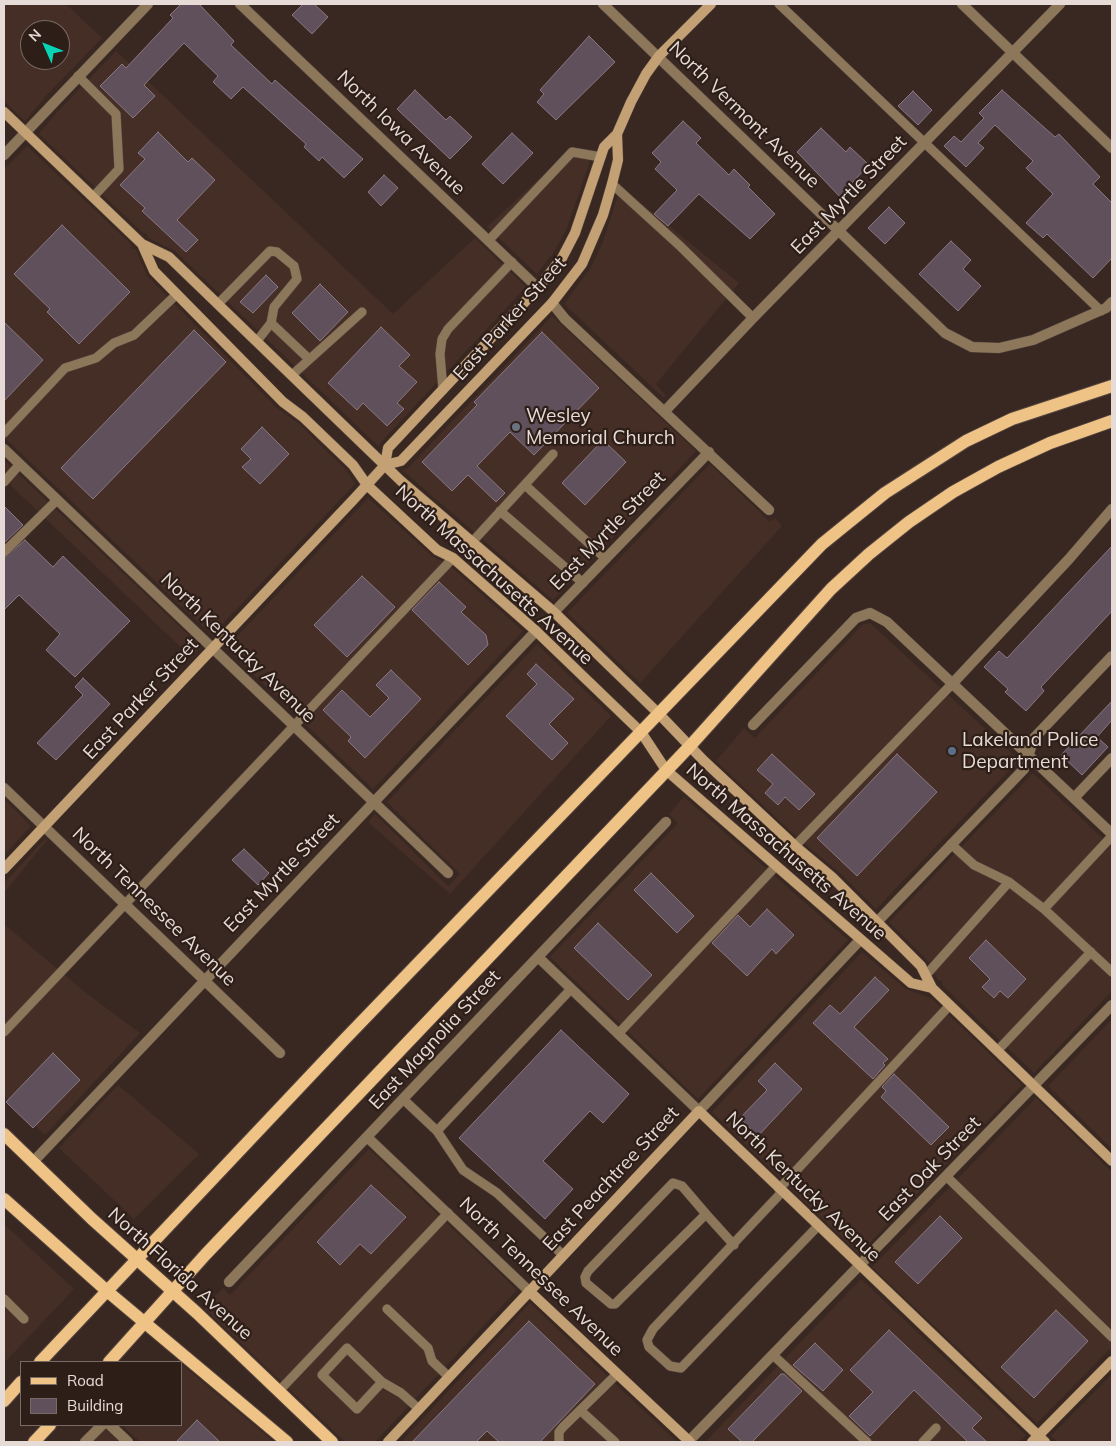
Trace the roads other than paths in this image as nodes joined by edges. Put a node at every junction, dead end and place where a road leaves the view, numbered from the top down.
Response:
1 (148, 4) edge
2 (240, 4) edge
3 (603, 4) edge
4 (711, 4) edge
5 (779, 4) edge
6 (962, 4) edge
7 (1060, 4) edge
8 (1012, 53) junction
9 (659, 56) junction
10 (78, 76) junction
11 (4, 112) edge
12 (26, 133) junction
13 (617, 134) junction
14 (924, 143) junction
15 (1112, 148) edge
16 (4, 156) edge
17 (601, 157) junction
18 (612, 184) junction
19 (93, 197) junction
20 (839, 230) junction
21 (489, 240) junction
22 (142, 244) junction
23 (512, 262) junction
24 (538, 288) junction
25 (177, 294) junction
26 (1112, 302) edge
27 (552, 303) junction
28 (218, 304) junction
29 (1101, 310) junction
30 (362, 312) dead end
31 (753, 318) junction
32 (271, 323) junction
33 (257, 341) junction
34 (309, 359) junction
35 (292, 375) junction
36 (1112, 386) edge
37 (443, 390) junction
38 (665, 411) junction
39 (1112, 421) edge
40 (4, 433) edge
41 (4, 449) edge
42 (709, 452) junction
43 (553, 454) dead end
44 (20, 464) junction
45 (385, 465) junction
46 (4, 482) edge
47 (367, 485) junction
48 (524, 485) junction
49 (57, 500) junction
50 (1112, 509) edge
51 (770, 510) dead end
52 (500, 511) junction
53 (473, 541) junction
54 (4, 552) edge
55 (453, 558) junction
56 (606, 559) junction
57 (583, 584) junction
58 (554, 612) junction
59 (536, 631) junction
60 (213, 648) junction
61 (1112, 656) edge
62 (952, 684) junction
63 (659, 714) junction
64 (294, 724) junction
65 (753, 725) dead end
66 (641, 732) junction
67 (690, 746) junction
68 (1028, 755) junction
69 (1112, 758) edge
70 (666, 770) junction
71 (4, 788) edge
72 (1074, 798) junction
73 (374, 802) junction
74 (666, 822) dead end
75 (44, 826) junction
76 (1112, 835) edge
77 (951, 844) junction
78 (795, 846) junction
79 (776, 866) junction
80 (4, 869) edge
81 (448, 873) dead end
82 (1009, 882) junction
83 (126, 905) junction
84 (1044, 909) junction
85 (877, 922) junction
86 (860, 940) junction
87 (1091, 952) junction
88 (538, 956) junction
89 (1112, 972) edge
90 (926, 976) junction
91 (205, 980) junction
92 (932, 988) junction
93 (571, 989) junction
94 (950, 1004) junction
95 (1112, 1005) edge
96 (4, 1032) edge
97 (618, 1034) junction
98 (998, 1050) junction
99 (280, 1053) dead end
100 (1035, 1085) junction
101 (403, 1099) junction
102 (699, 1111) junction
103 (437, 1131) junction
104 (4, 1134) edge
105 (368, 1137) junction
106 (1112, 1160) edge
107 (33, 1162) junction
108 (946, 1176) junction
109 (780, 1191) junction
110 (4, 1199) edge
111 (448, 1213) junction
112 (706, 1214) junction
113 (818, 1226) junction
114 (734, 1245) junction
115 (563, 1255) junction
116 (136, 1260) junction
117 (860, 1266) junction
118 (229, 1282) dead end
119 (107, 1291) junction
120 (173, 1291) junction
121 (530, 1291) junction
122 (4, 1299) edge
123 (387, 1309) dead end
124 (24, 1319) dead end
125 (145, 1322) junction
126 (1112, 1337) edge
127 (773, 1355) junction
128 (41, 1361) edge
129 (110, 1361) edge
130 (1112, 1361) edge
131 (617, 1374) junction
132 (449, 1377) junction
133 (382, 1382) junction
134 (20, 1383) edge
135 (279, 1391) junction
136 (4, 1401) edge
137 (419, 1410) junction
138 (580, 1410) junction
139 (49, 1426) edge
140 (101, 1426) edge
141 (111, 1426) edge
142 (936, 1428) dead end
143 (1039, 1440) edge
144 (34, 1442) edge
145 (85, 1442) edge
146 (128, 1442) edge
147 (287, 1442) edge
148 (332, 1442) edge
149 (388, 1442) edge
150 (559, 1442) edge
151 (615, 1442) edge
152 (689, 1442) edge
153 (867, 1442) edge
154 (923, 1442) edge

1 - 10 street
2 - 21 street, North Iowa Avenue
3 - 9 street, North Vermont Avenue
4 - 9 street, East Parker Street
5 - 14 lane
6 - 8 street
7 - 8 street, East Myrtle Street
8 - 14 street, East Myrtle Street
8 - 15 street
9 - 13 street, East Parker Street
9 - 20 street, North Vermont Avenue
10 - 12 street
10 - 19 lane
11 - 12 street, North Massachusetts Avenue
12 - 16 street
12 - 19 street, North Massachusetts Avenue
13 - 17 street, East Parker Street
13 - 18 street, East Parker Street
14 - 20 street, East Myrtle Street
14 - 29 lane
17 - 21 lane
17 - 24 street, East Parker Street
18 - 27 street, East Parker Street
18 - 31 lane
19 - 22 street, North Massachusetts Avenue
20 - 29 street, North Vermont Avenue
20 - 31 street, East Myrtle Street
21 - 23 street, North Iowa Avenue
22 - 25 street, North Massachusetts Avenue
22 - 28 street, North Massachusetts Avenue
23 - 24 street, North Iowa Avenue
23 - 37 lane
24 - 37 street, East Parker Street
25 - 40 lane
25 - 47 street, North Massachusetts Avenue
26 - 29 street
27 - 38 street
27 - 45 street, East Parker Street
28 - 32 lane
28 - 33 street, North Massachusetts Avenue
30 - 34 lane
31 - 38 street, East Myrtle Street
32 - 33 lane
32 - 34 lane
33 - 35 street, North Massachusetts Avenue
34 - 35 lane
35 - 45 street, North Massachusetts Avenue
36 - 63 main road
37 - 45 street, East Parker Street
38 - 42 street
39 - 67 main road
41 - 44 street, North Kentucky Avenue
42 - 51 street
42 - 56 street, East Myrtle Street
43 - 48 lane
44 - 46 lane
44 - 49 street, North Kentucky Avenue
45 - 47 street, East Parker Street
45 - 53 street, North Massachusetts Avenue
47 - 55 street, North Massachusetts Avenue
47 - 60 street, East Parker Street
48 - 52 lane
48 - 56 lane
49 - 54 lane
49 - 60 street, North Kentucky Avenue
50 - 62 street
52 - 53 lane
52 - 57 lane
53 - 58 street, North Massachusetts Avenue
55 - 59 street, North Massachusetts Avenue
55 - 64 lane
56 - 57 street, East Myrtle Street
57 - 58 street, East Myrtle Street
58 - 63 street, North Massachusetts Avenue
59 - 66 street, North Massachusetts Avenue
59 - 73 street, East Myrtle Street
60 - 64 street, North Kentucky Avenue
60 - 75 street, East Parker Street
61 - 68 street
62 - 65 street
62 - 68 street
62 - 78 lane
63 - 66 main road
63 - 67 street, North Massachusetts Avenue
64 - 73 street, North Kentucky Avenue
64 - 83 lane
66 - 70 street, North Massachusetts Avenue
66 - 116 main road
67 - 70 main road
67 - 78 street, North Massachusetts Avenue
68 - 72 street
68 - 77 street
69 - 72 street
70 - 79 street, North Massachusetts Avenue
70 - 120 main road
71 - 75 street, North Tennessee Avenue
72 - 76 street
73 - 81 street, North Kentucky Avenue
73 - 91 street, East Myrtle Street
74 - 88 street, East Magnolia Street
75 - 80 street, East Parker Street
75 - 83 street, North Tennessee Avenue
76 - 84 lane
77 - 82 lane
77 - 85 street
78 - 85 street, North Massachusetts Avenue
79 - 86 street, North Massachusetts Avenue
79 - 97 lane
82 - 84 lane
82 - 90 lane
83 - 91 street, North Tennessee Avenue
83 - 96 lane
84 - 87 lane
85 - 90 street, North Massachusetts Avenue
86 - 92 street, North Massachusetts Avenue
86 - 102 street, East Peachtree Street
87 - 89 lane
87 - 98 lane
88 - 93 street, North Kentucky Avenue
88 - 101 street, East Magnolia Street
90 - 92 street, North Massachusetts Avenue
91 - 99 street, North Tennessee Avenue
91 - 107 street, East Myrtle Street
92 - 94 street, North Massachusetts Avenue
93 - 97 street, North Kentucky Avenue
93 - 103 lane
94 - 98 street, North Massachusetts Avenue
94 - 109 lane
95 - 100 street, East Oak Street
97 - 102 street, North Kentucky Avenue
98 - 100 street, North Massachusetts Avenue
100 - 106 street, North Massachusetts Avenue
100 - 108 street, East Oak Street
101 - 103 lane
101 - 105 street, East Magnolia Street
102 - 109 street, North Kentucky Avenue
102 - 115 street, East Peachtree Street
103 - 115 lane
104 - 107 main road, North Florida Avenue
105 - 111 street, North Tennessee Avenue
105 - 118 street, East Magnolia Street
107 - 116 main road, North Florida Avenue
108 - 117 street, East Oak Street
108 - 126 lane
109 - 113 street, North Kentucky Avenue
109 - 114 lane
110 - 119 main road
111 - 121 street, North Tennessee Avenue
111 - 135 lane
112 - 112 lane
112 - 114 lane
113 - 114 lane
113 - 117 street, North Kentucky Avenue
115 - 121 street, East Peachtree Street
116 - 119 main road
116 - 120 main road, North Florida Avenue
117 - 127 street, East Oak Street
117 - 143 street, North Kentucky Avenue
119 - 125 main road
119 - 128 main road
120 - 125 main road
120 - 135 main road, North Florida Avenue
121 - 131 street, North Tennessee Avenue
121 - 132 street, East Peachtree Street
122 - 124 lane
123 - 132 lane
125 - 129 main road
125 - 147 main road
127 - 152 street, East Oak Street
127 - 153 lane
130 - 143 street
131 - 138 lane
131 - 152 street, North Tennessee Avenue
132 - 137 street, East Peachtree Street
133 - 133 lane
133 - 137 lane
134 - 136 main road
135 - 148 main road, North Florida Avenue
137 - 149 street, East Peachtree Street
138 - 150 lane
138 - 151 lane
139 - 144 main road
140 - 145 street
141 - 146 street
142 - 154 lane

